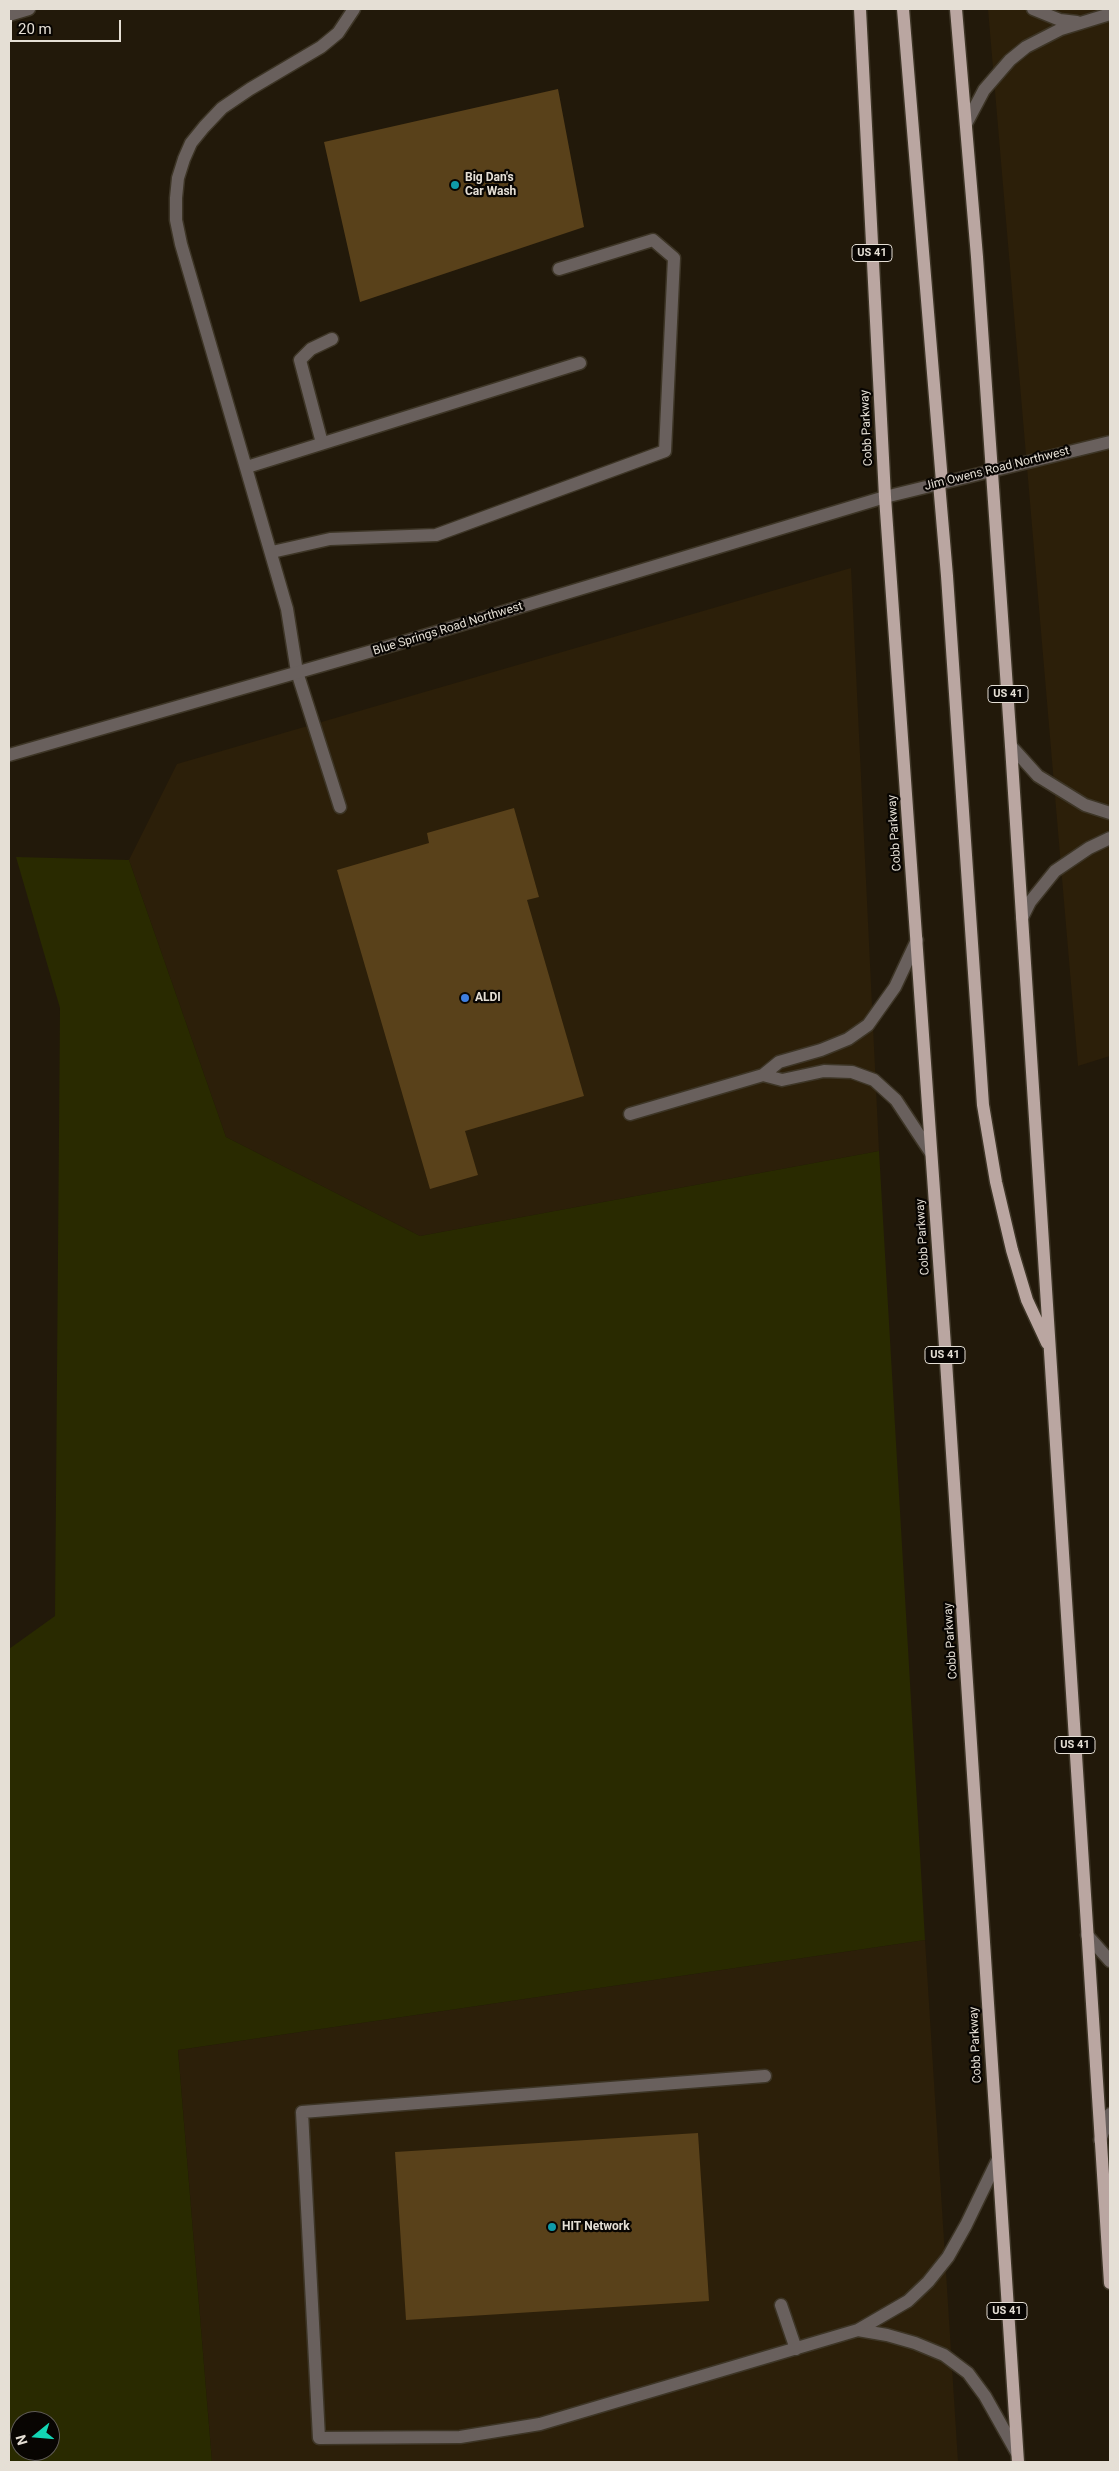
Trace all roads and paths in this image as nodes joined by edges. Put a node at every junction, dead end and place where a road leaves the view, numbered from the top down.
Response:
1 (28, 9) edge
2 (354, 9) edge
3 (860, 9) edge
4 (903, 9) edge
5 (956, 9) edge
6 (1033, 9) edge
7 (1110, 14) edge
8 (9, 15) edge
9 (1082, 22) junction
10 (966, 124) junction
11 (559, 269) dead end
12 (332, 339) dead end
13 (580, 363) dead end
14 (1110, 442) edge
15 (322, 443) junction
16 (247, 467) junction
17 (991, 470) junction
18 (940, 483) junction
19 (885, 497) junction
20 (272, 552) junction
21 (297, 672) junction
22 (1012, 746) junction
23 (9, 755) edge
24 (340, 807) dead end
25 (1110, 813) edge
26 (1110, 838) edge
27 (1022, 918) junction
28 (917, 940) junction
29 (763, 1075) junction
30 (630, 1114) dead end
31 (931, 1153) junction
32 (1050, 1350) junction
33 (1087, 1934) junction
34 (1110, 1961) edge
35 (765, 2076) dead end
36 (1110, 2114) edge
37 (1100, 2140) junction
38 (996, 2161) junction
39 (1110, 2283) edge
40 (780, 2305) dead end
41 (858, 2330) junction
42 (796, 2348) junction
43 (1018, 2458) edge

1 - 8 street
2 - 16 street
3 - 19 main road, Cobb Parkway / US 41
4 - 18 main road
5 - 10 main road, US 41
6 - 9 street
7 - 9 street
9 - 10 street
10 - 17 main road, US 41
11 - 20 street
12 - 15 street
13 - 15 street
14 - 17 street, Jim Owens Road Northwest
15 - 16 street
16 - 20 street
17 - 18 street, Jim Owens Road Northwest
17 - 22 main road, US 41
18 - 19 street, Jim Owens Road Northwest
18 - 32 main road
19 - 21 street, Blue Springs Road Northwest
19 - 28 main road, Cobb Parkway / US 41
20 - 21 street
21 - 23 street, Blue Springs Road Northwest
21 - 24 street
22 - 25 street
22 - 27 main road, US 41
26 - 27 street
27 - 32 main road, US 41
28 - 29 street
28 - 31 main road, Cobb Parkway / US 41
29 - 30 street
29 - 31 street
31 - 38 main road, Cobb Parkway / US 41
32 - 33 main road, US 41
33 - 34 street
33 - 37 main road, US 41
35 - 42 street
36 - 37 street
37 - 39 main road, US 41
38 - 41 street
38 - 43 main road, Cobb Parkway / US 41
40 - 42 street
41 - 42 street
41 - 43 street

